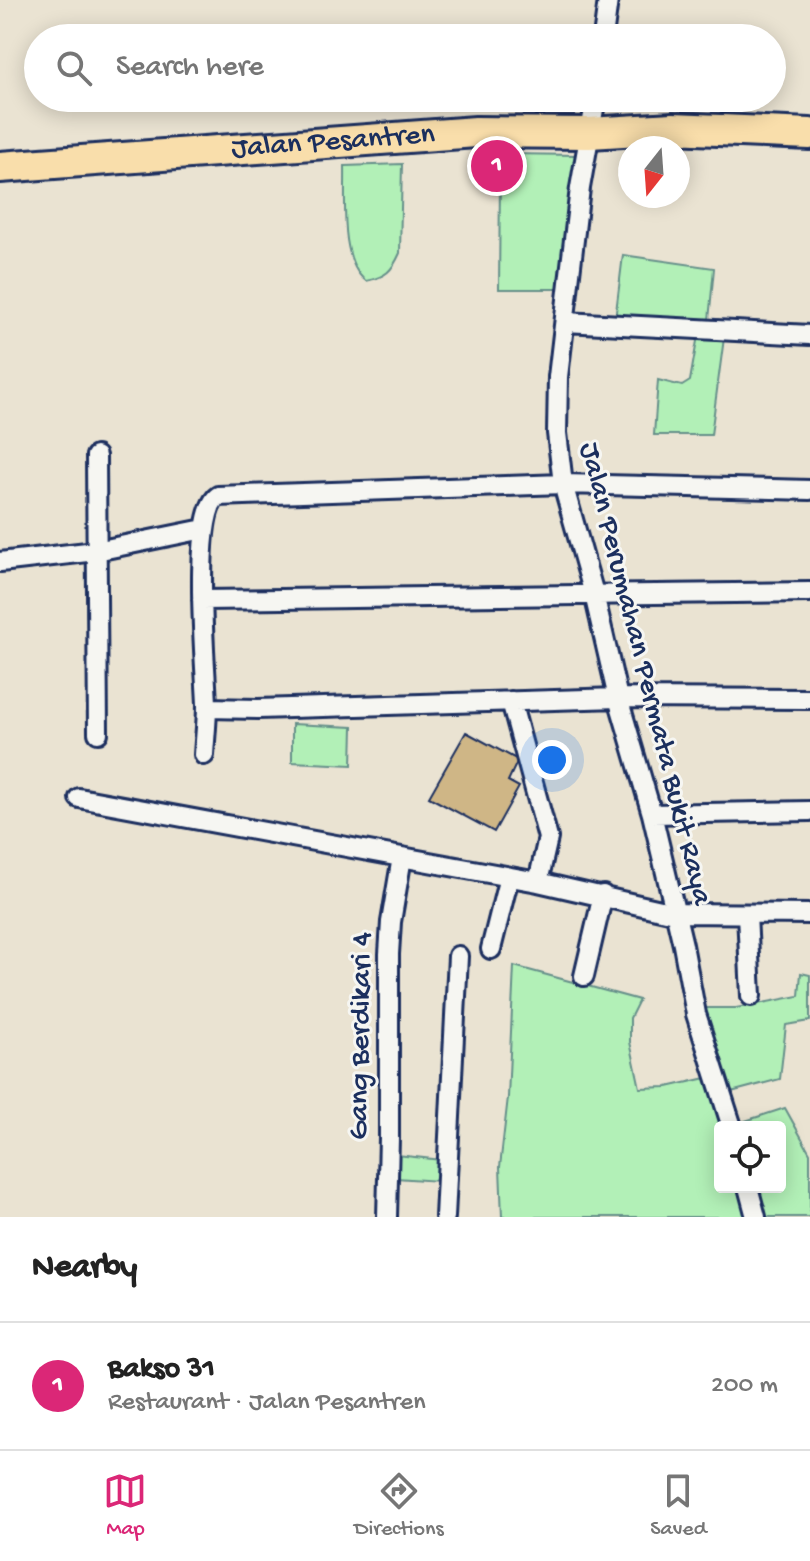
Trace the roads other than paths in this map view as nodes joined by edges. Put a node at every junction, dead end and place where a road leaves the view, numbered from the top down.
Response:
1 (608, 0) edge
2 (605, 24) edge
3 (593, 112) edge
4 (589, 133) junction
5 (810, 134) edge
6 (0, 167) edge
7 (565, 322) junction
8 (810, 335) edge
9 (96, 456) dead end
10 (563, 484) junction
11 (810, 490) edge
12 (204, 529) junction
13 (96, 551) junction
14 (0, 562) edge
15 (810, 592) edge
16 (594, 594) junction
17 (202, 600) junction
18 (618, 698) junction
19 (810, 699) edge
20 (511, 701) junction
21 (207, 708) junction
22 (98, 733) dead end
23 (204, 755) dead end
24 (79, 798) dead end
25 (810, 811) edge
26 (652, 814) junction
27 (402, 857) junction
28 (509, 877) junction
29 (538, 882) junction
30 (603, 895) junction
31 (674, 913) junction
32 (747, 914) junction
33 (810, 914) edge
34 (491, 949) dead end
35 (458, 956) dead end
36 (584, 976) dead end
37 (751, 996) dead end
38 (730, 1121) edge
39 (750, 1193) edge
40 (387, 1217) edge
41 (445, 1217) edge
42 (756, 1217) edge

1 - 2 street
3 - 4 street, Jalan Perumahan Permata Bukit Raya
4 - 5 main road, Jalan Pesantren
4 - 6 main road, Jalan Pesantren
4 - 7 street, Jalan Perumahan Permata Bukit Raya
7 - 8 street
7 - 10 street, Jalan Perumahan Permata Bukit Raya
9 - 13 street
10 - 11 street
10 - 12 street
10 - 16 street, Jalan Perumahan Permata Bukit Raya
12 - 13 street
12 - 17 street
13 - 14 street
13 - 22 street
15 - 16 street
16 - 17 street
16 - 18 street, Jalan Perumahan Permata Bukit Raya
17 - 21 street
18 - 19 street
18 - 20 street
18 - 26 street, Jalan Perumahan Permata Bukit Raya
20 - 21 street
20 - 29 street
21 - 23 street
24 - 27 street
25 - 26 street
26 - 31 street, Jalan Perumahan Permata Bukit Raya
27 - 28 street
27 - 40 street, Gang Berdikari 4
28 - 29 street
28 - 34 street
29 - 30 street
30 - 31 street
30 - 36 street
31 - 32 street
31 - 38 street, Jalan Perumahan Permata Bukit Raya
32 - 33 street
32 - 37 street
35 - 41 street
39 - 42 street

